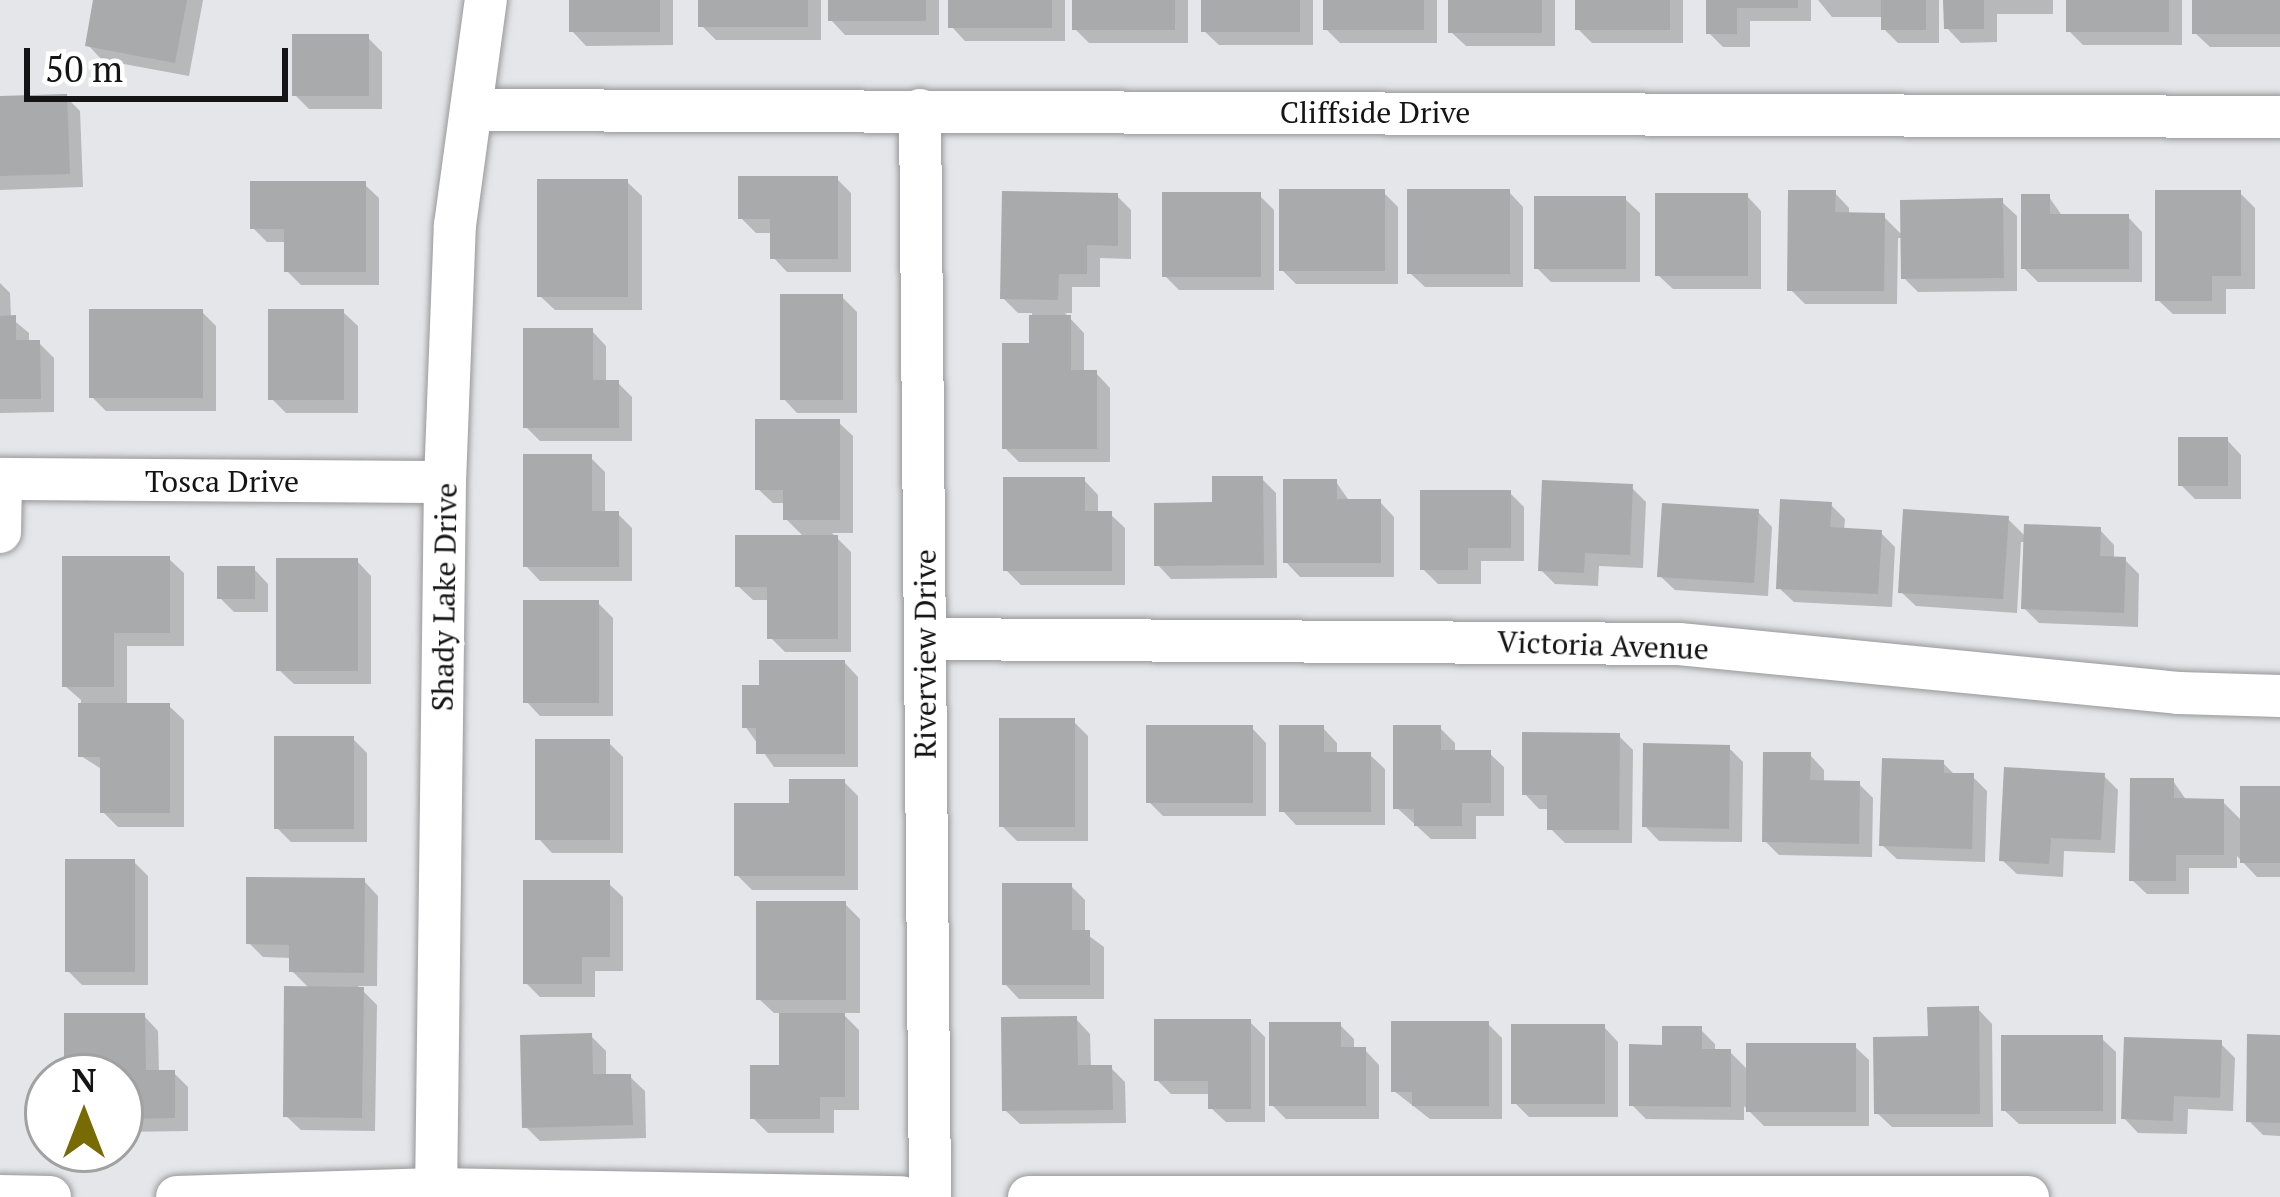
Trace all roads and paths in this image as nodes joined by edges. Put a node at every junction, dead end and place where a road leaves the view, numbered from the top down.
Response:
1 (486, 0) edge
2 (471, 110) junction
3 (920, 110) junction
4 (2280, 117) edge
5 (0, 479) edge
6 (445, 482) junction
7 (0, 532) edge
8 (925, 638) junction
9 (2280, 696) edge
10 (436, 1193) edge
11 (0, 1196) edge
12 (50, 1197) edge
13 (176, 1197) edge
14 (902, 1197) edge
15 (930, 1197) edge
16 (1029, 1197) edge
17 (2028, 1197) edge

1 - 2 street, Shady Lake Drive
2 - 3 street, Cliffside Drive
2 - 6 street, Shady Lake Drive
3 - 4 street, Cliffside Drive
3 - 8 street, Riverview Drive
5 - 6 street, Tosca Drive
5 - 7 street
6 - 10 street, Shady Lake Drive
8 - 9 street, Victoria Avenue
8 - 15 street, Riverview Drive
10 - 13 street
10 - 14 street
11 - 12 street
16 - 17 street

